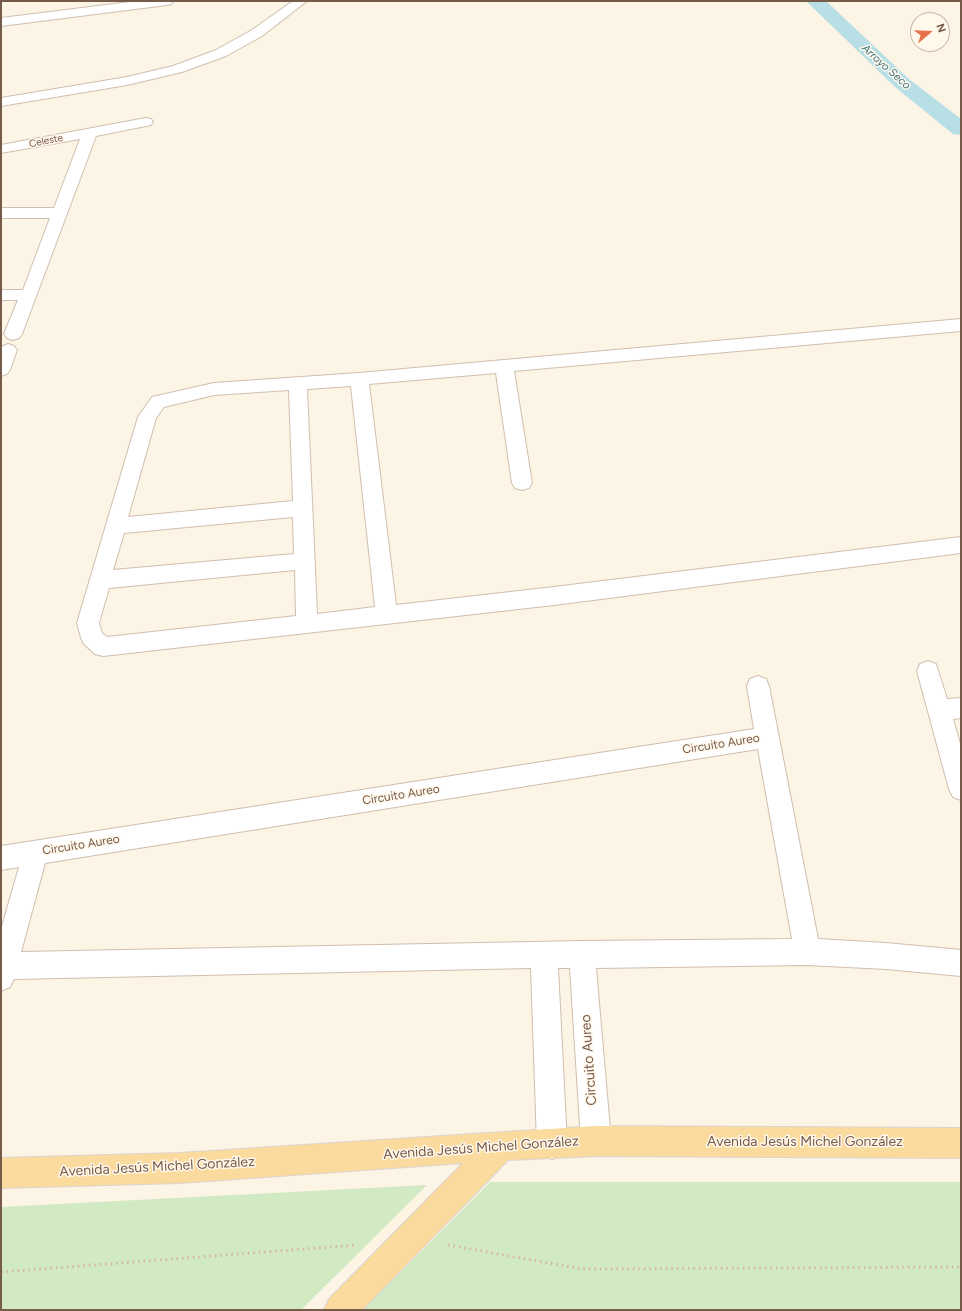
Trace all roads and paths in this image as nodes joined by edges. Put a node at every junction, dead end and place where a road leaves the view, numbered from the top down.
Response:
1 (167, 1) edge
2 (301, 1) edge
3 (1, 22) edge
4 (1, 102) edge
5 (146, 122) dead end
6 (90, 132) junction
7 (1, 149) edge
8 (1, 213) edge
9 (59, 213) junction
10 (1, 295) edge
11 (29, 295) junction
12 (961, 325) edge
13 (504, 366) junction
14 (1, 370) edge
15 (359, 379) junction
16 (298, 383) junction
17 (522, 483) dead end
18 (303, 508) junction
19 (116, 526) junction
20 (961, 545) edge
21 (305, 561) junction
22 (101, 580) junction
23 (387, 615) junction
24 (307, 624) junction
25 (928, 671) dead end
26 (758, 686) dead end
27 (950, 709) edge
28 (768, 737) junction
29 (961, 789) edge
30 (35, 853) junction
31 (1, 858) edge
32 (807, 952) junction
33 (582, 954) junction
34 (544, 955) junction
35 (961, 962) edge
36 (3, 973) edge
37 (596, 1141) junction
38 (961, 1143) edge
39 (552, 1144) junction
40 (501, 1146) junction
41 (1, 1173) edge
42 (405, 1244) junction
43 (961, 1267) edge
44 (1, 1272) edge
45 (340, 1310) edge

1 - 3 street
2 - 4 street
5 - 6 street, Celeste
6 - 7 street, Celeste
6 - 9 street
8 - 9 street
9 - 11 street
10 - 11 street
11 - 14 street
12 - 13 street
13 - 15 street
13 - 17 street
15 - 16 street
15 - 23 street
16 - 18 street
16 - 19 street
18 - 19 street
18 - 21 street
19 - 22 street
20 - 23 street
21 - 22 street
21 - 24 street
22 - 24 street
23 - 24 street
25 - 27 street
26 - 28 street, Circuito Aureo
27 - 29 street
28 - 30 street, Circuito Aureo
28 - 32 street, Circuito Aureo
30 - 31 street, Circuito Aureo
30 - 36 street, Circuito Aureo
32 - 33 street, Circuito Aureo
32 - 35 street, Circuito Aureo
33 - 34 street, Circuito Aureo
33 - 37 street, Circuito Aureo
34 - 36 street, Circuito Aureo
34 - 39 street
37 - 38 main road, Avenida Jesús Michel González
37 - 39 main road, Avenida Jesús Michel González
39 - 40 main road, Avenida Jesús Michel González
40 - 41 main road, Avenida Jesús Michel González
40 - 42 main road
42 - 43 path
42 - 44 path
42 - 45 main road

